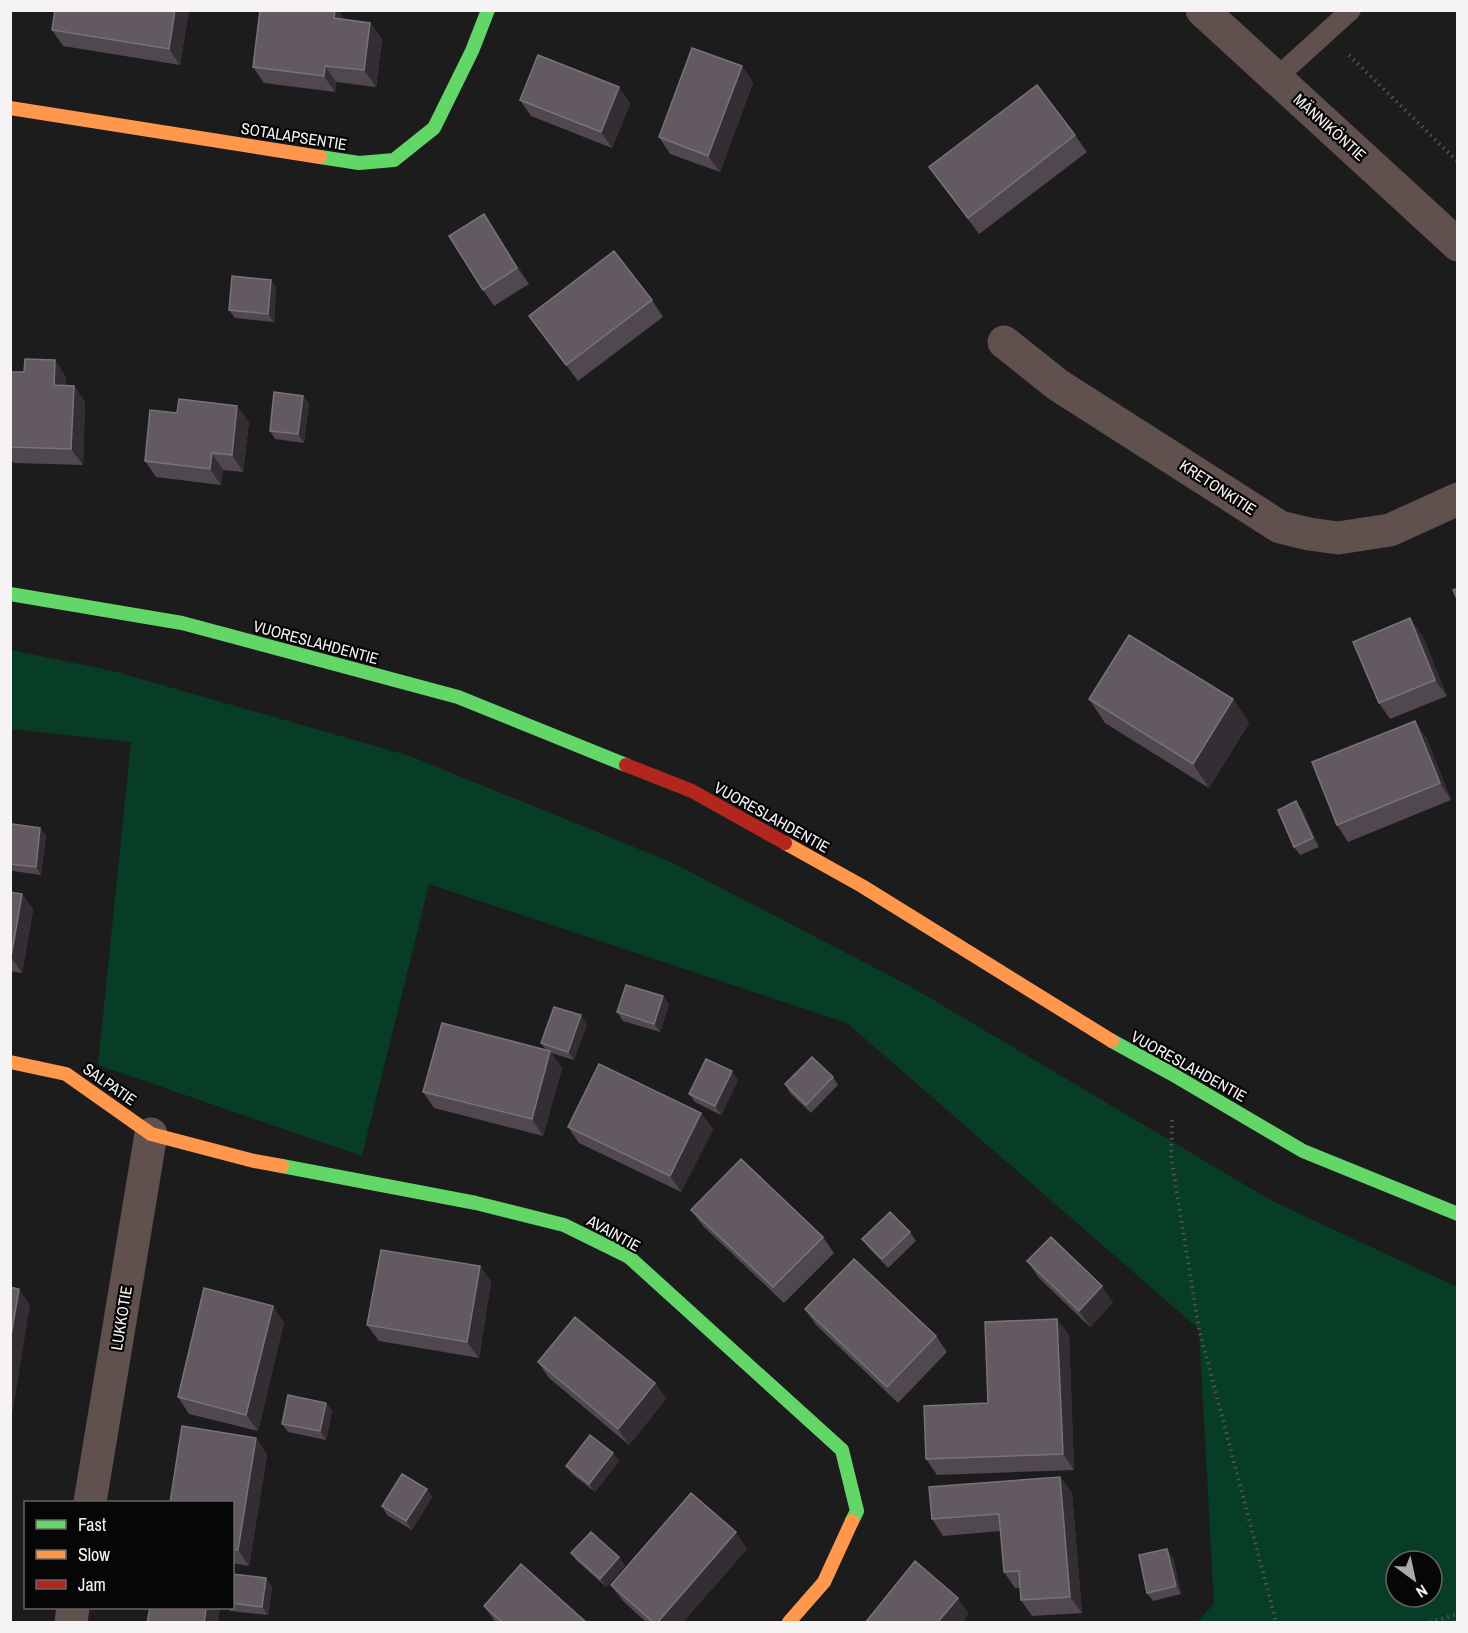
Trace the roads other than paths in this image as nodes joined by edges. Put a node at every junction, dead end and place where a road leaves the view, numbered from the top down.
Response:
1 (488, 10) edge
2 (1202, 10) edge
3 (1351, 10) edge
4 (1276, 78) junction
5 (10, 108) edge
6 (1458, 245) edge
7 (1004, 342) dead end
8 (1458, 499) edge
9 (10, 594) edge
10 (10, 1062) edge
11 (151, 1134) junction
12 (1458, 1214) edge
13 (90, 1501) edge
14 (789, 1623) edge

1 - 5 street, SOTALAPSENTIE
2 - 4 street, MÄNNIKÖNTIE
3 - 4 lane
4 - 6 street, MÄNNIKÖNTIE
7 - 8 street, KRETONKITIE
9 - 12 street, VUORESLAHDENTIE
10 - 11 street, SALPATIE
11 - 13 street, LUKKOTIE
11 - 14 street, AVAINTIE

